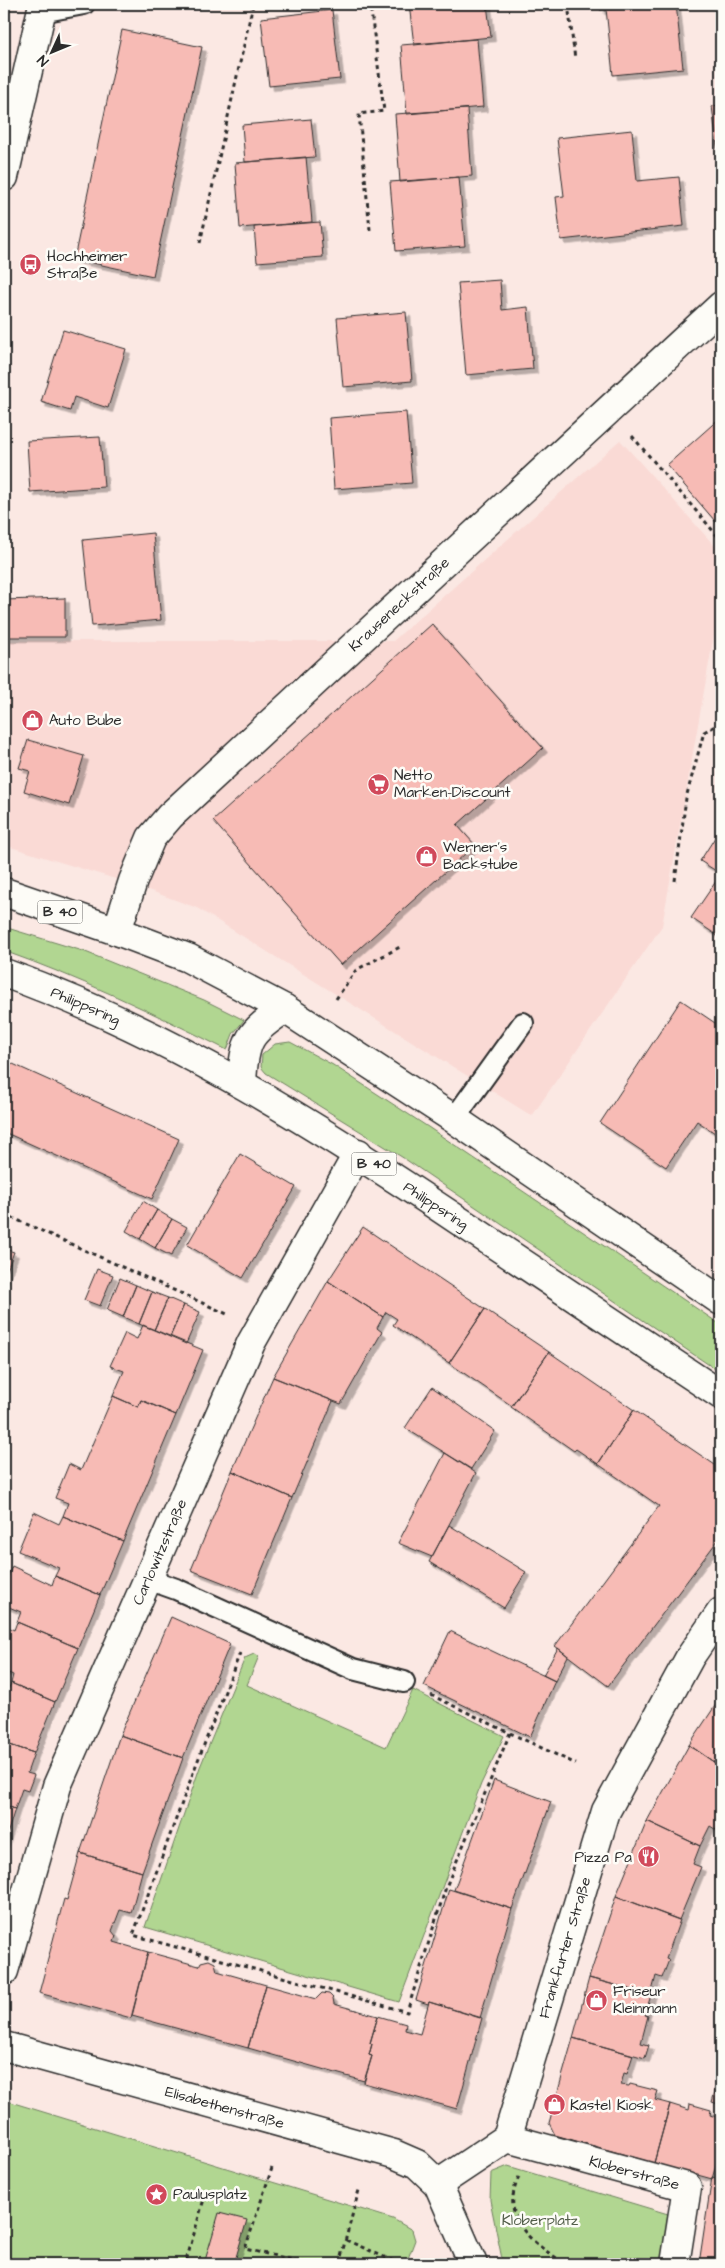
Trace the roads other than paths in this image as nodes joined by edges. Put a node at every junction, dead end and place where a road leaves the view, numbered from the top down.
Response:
1 (84, 4) edge
2 (42, 8) edge
3 (4, 177) edge
4 (721, 306) edge
5 (4, 892) edge
6 (117, 931) junction
7 (4, 974) edge
8 (285, 1009) junction
9 (523, 1023) dead end
10 (242, 1084) junction
11 (454, 1119) junction
12 (358, 1153) junction
13 (721, 1301) edge
14 (721, 1396) edge
15 (148, 1579) junction
16 (721, 1612) edge
17 (404, 1682) road end
18 (4, 1971) edge
19 (4, 2046) edge
20 (507, 2138) junction
21 (438, 2184) junction
22 (473, 2264) edge
23 (675, 2264) edge

1 - 2 lane
2 - 3 street
4 - 6 street, Krauseneckstraße
5 - 6 street, B 40
6 - 8 street, B 40
7 - 10 street, Philippsring / B 40
8 - 10 street
8 - 11 street, B 40
9 - 11 lane
10 - 12 street, Philippsring / B 40
11 - 13 street, B 40
12 - 14 street, Philippsring / B 40
12 - 15 street, Carlowitzstraße
15 - 17 lane
15 - 18 street, Carlowitzstraße
16 - 20 street, Frankfurter Straße
19 - 21 street, Elisabethenstraße
20 - 21 street
20 - 23 street, Kloberstraße
21 - 22 street

